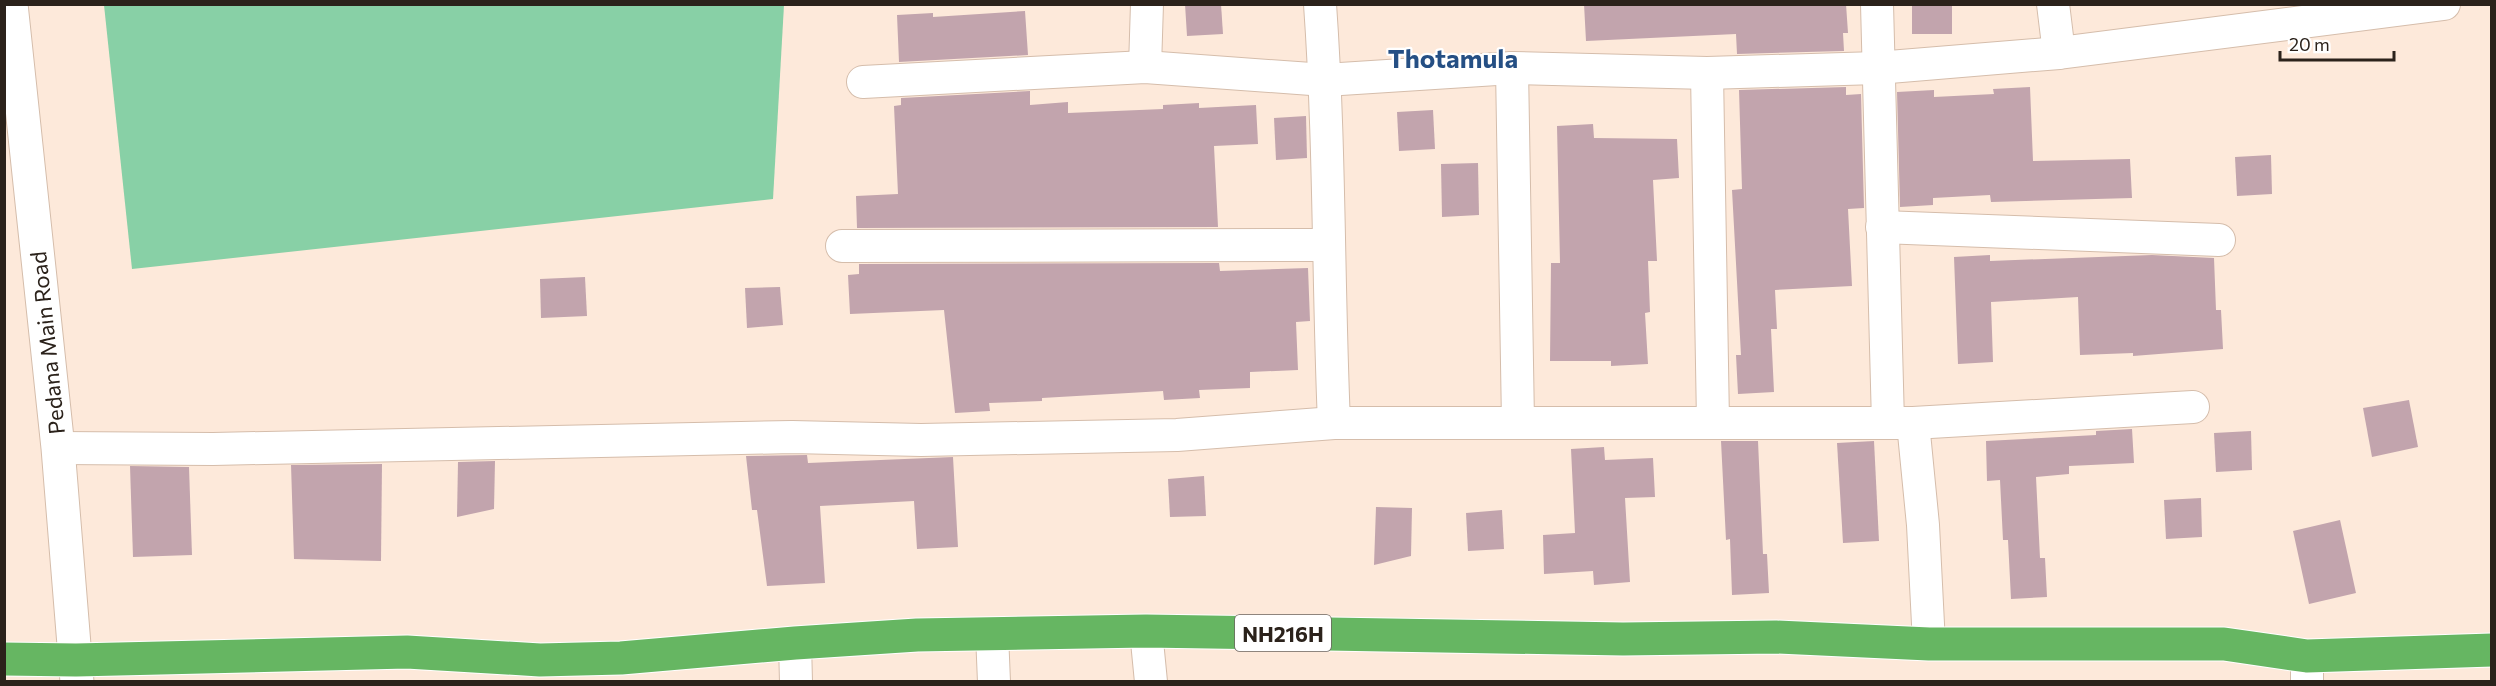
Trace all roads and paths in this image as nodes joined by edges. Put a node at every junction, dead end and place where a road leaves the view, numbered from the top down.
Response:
1 (11, 4) edge
2 (1147, 4) edge
3 (1320, 4) edge
4 (1877, 4) edge
5 (2053, 4) edge
6 (2444, 4) edge
7 (2059, 53) junction
8 (1145, 67) junction
9 (1512, 68) junction
10 (1877, 68) junction
11 (1707, 73) junction
12 (1325, 80) junction
13 (863, 82) dead end
14 (14, 114) edge
15 (1882, 226) junction
16 (2219, 240) dead end
17 (1329, 245) junction
18 (842, 246) dead end
19 (2193, 407) dead end
20 (1518, 422) junction
21 (1713, 422) junction
22 (1334, 423) junction
23 (1900, 423) junction
24 (58, 448) junction
25 (1146, 631) junction
26 (992, 634) junction
27 (795, 643) junction
28 (1929, 644) junction
29 (2492, 650) edge
30 (4, 658) edge
31 (2307, 668) edge
32 (76, 671) edge
33 (796, 681) edge
34 (994, 681) edge
35 (1151, 681) edge

1 - 14 main road, Pedana Main Road
2 - 8 street
3 - 12 street
4 - 10 street
5 - 7 street
6 - 7 street
7 - 10 street
8 - 12 street
8 - 13 street
9 - 11 street
9 - 12 street
9 - 20 street
10 - 11 street
10 - 15 street
11 - 21 street
12 - 17 street
14 - 24 main road, Pedana Main Road
15 - 16 street
15 - 23 street
17 - 18 street
17 - 22 street
19 - 23 street
20 - 21 street
20 - 22 street
21 - 23 street
22 - 24 street
23 - 28 street
24 - 32 main road, Pedana Main Road
25 - 26 highway, NH216H
25 - 28 highway, NH216H
25 - 35 street
26 - 27 highway, NH216H
26 - 34 street
27 - 32 highway, NH216H
27 - 33 street
28 - 31 highway, NH216H
29 - 31 highway, NH216H
30 - 32 highway, NH216H

